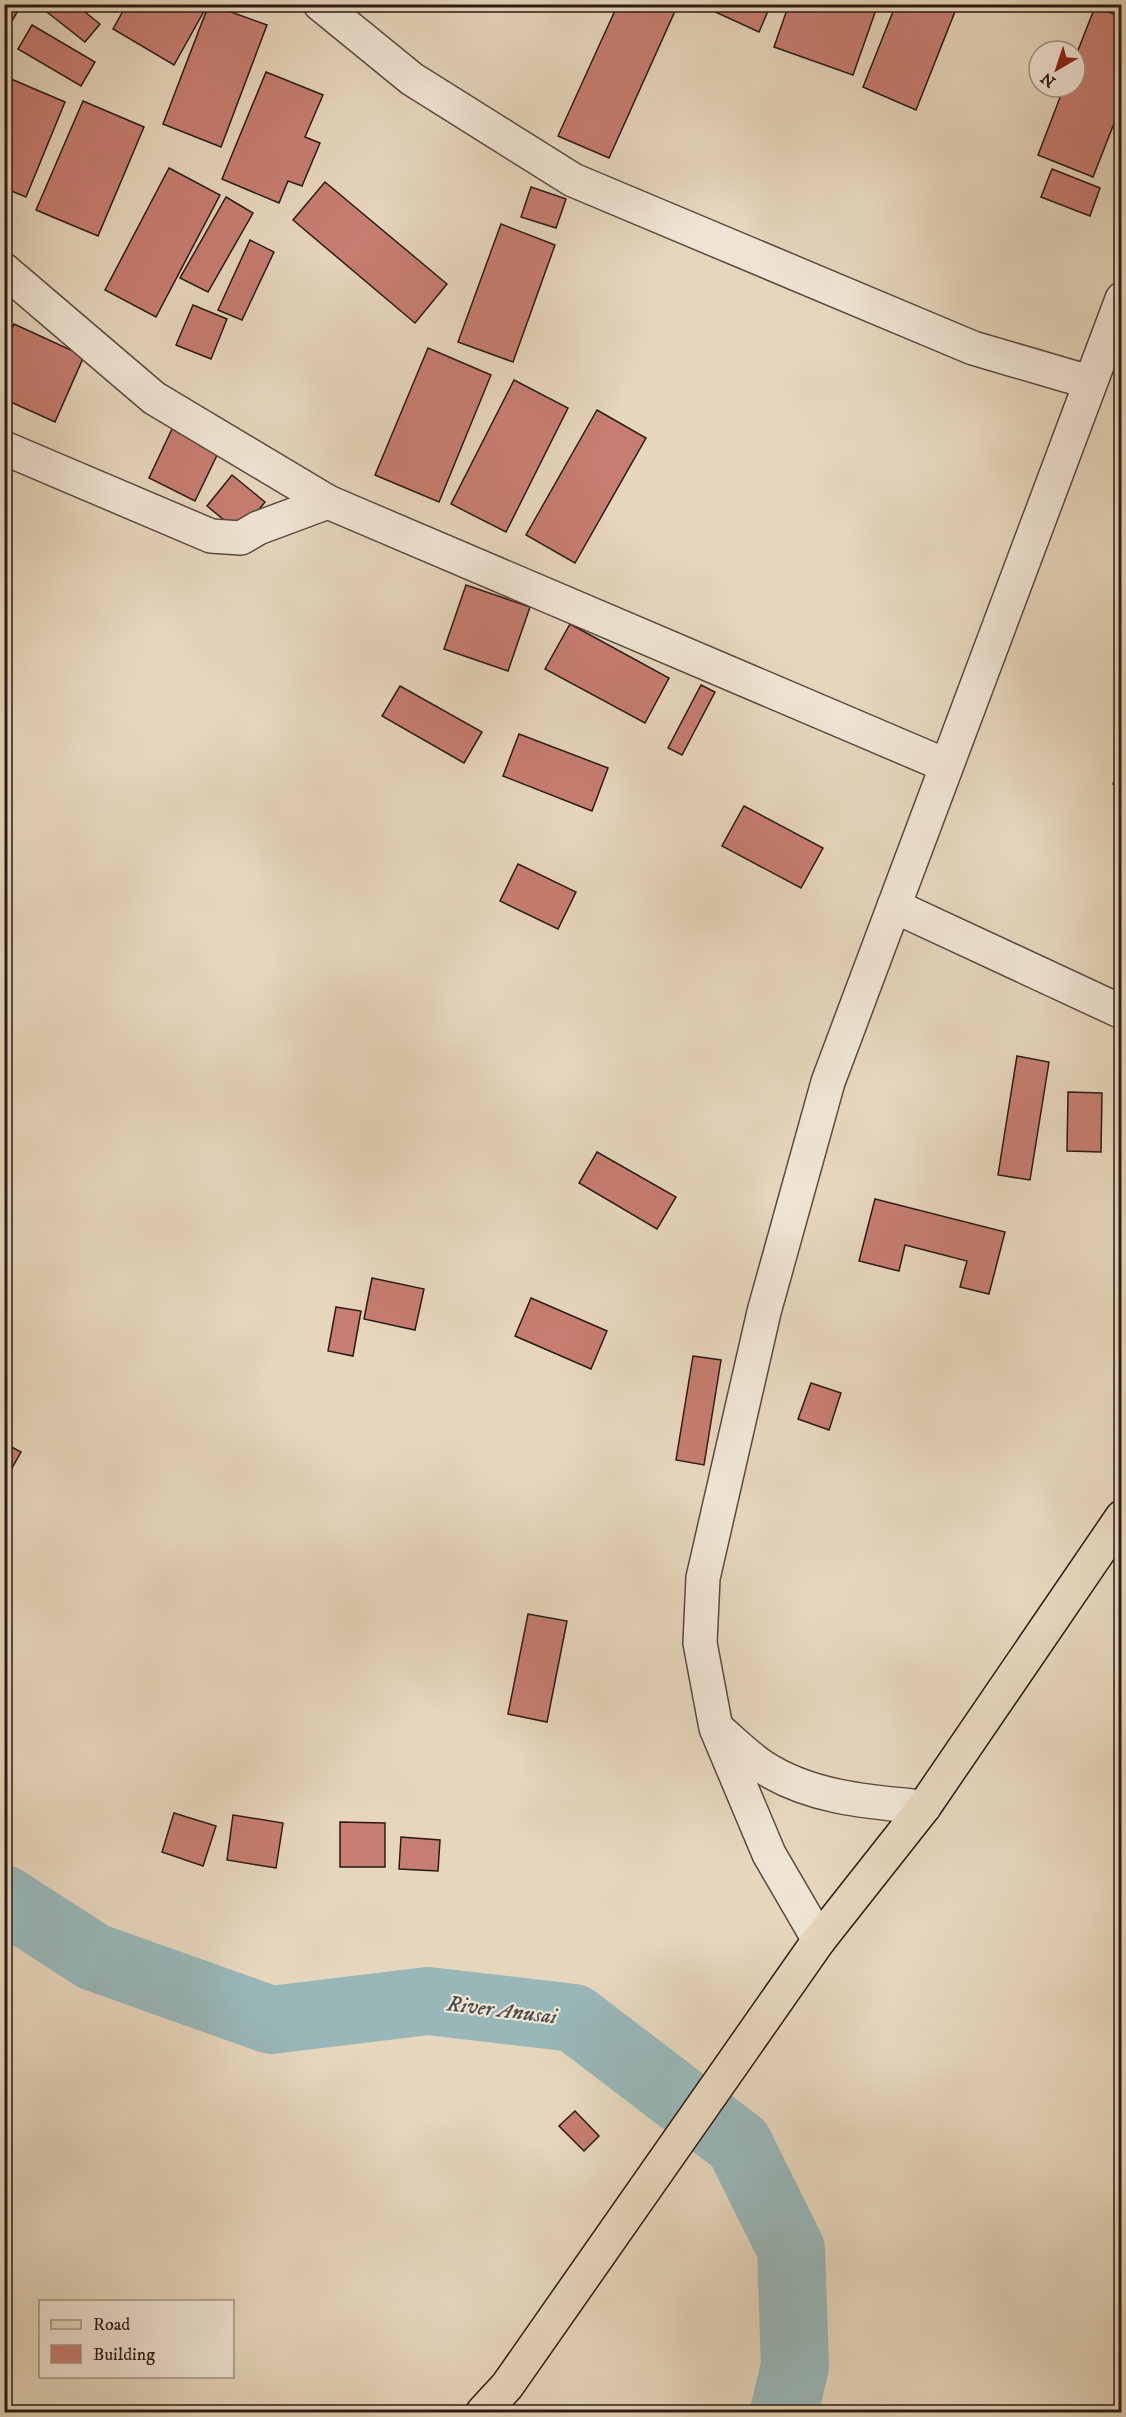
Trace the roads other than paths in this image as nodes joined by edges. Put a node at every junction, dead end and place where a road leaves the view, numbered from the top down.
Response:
1 (320, 4) edge
2 (4, 270) edge
3 (1122, 299) edge
4 (1089, 382) junction
5 (4, 448) edge
6 (328, 502) junction
7 (945, 765) junction
8 (894, 906) junction
9 (1122, 1012) edge
10 (1122, 1517) edge
11 (716, 1728) junction
12 (924, 1807) junction
13 (819, 1940) junction
14 (483, 2412) edge

1 - 4 street
2 - 6 street
3 - 4 street
4 - 7 street
5 - 6 street
6 - 7 street
7 - 8 street
8 - 9 street
8 - 11 street
10 - 12 main road
11 - 12 street
11 - 13 street
12 - 13 main road
13 - 14 main road

